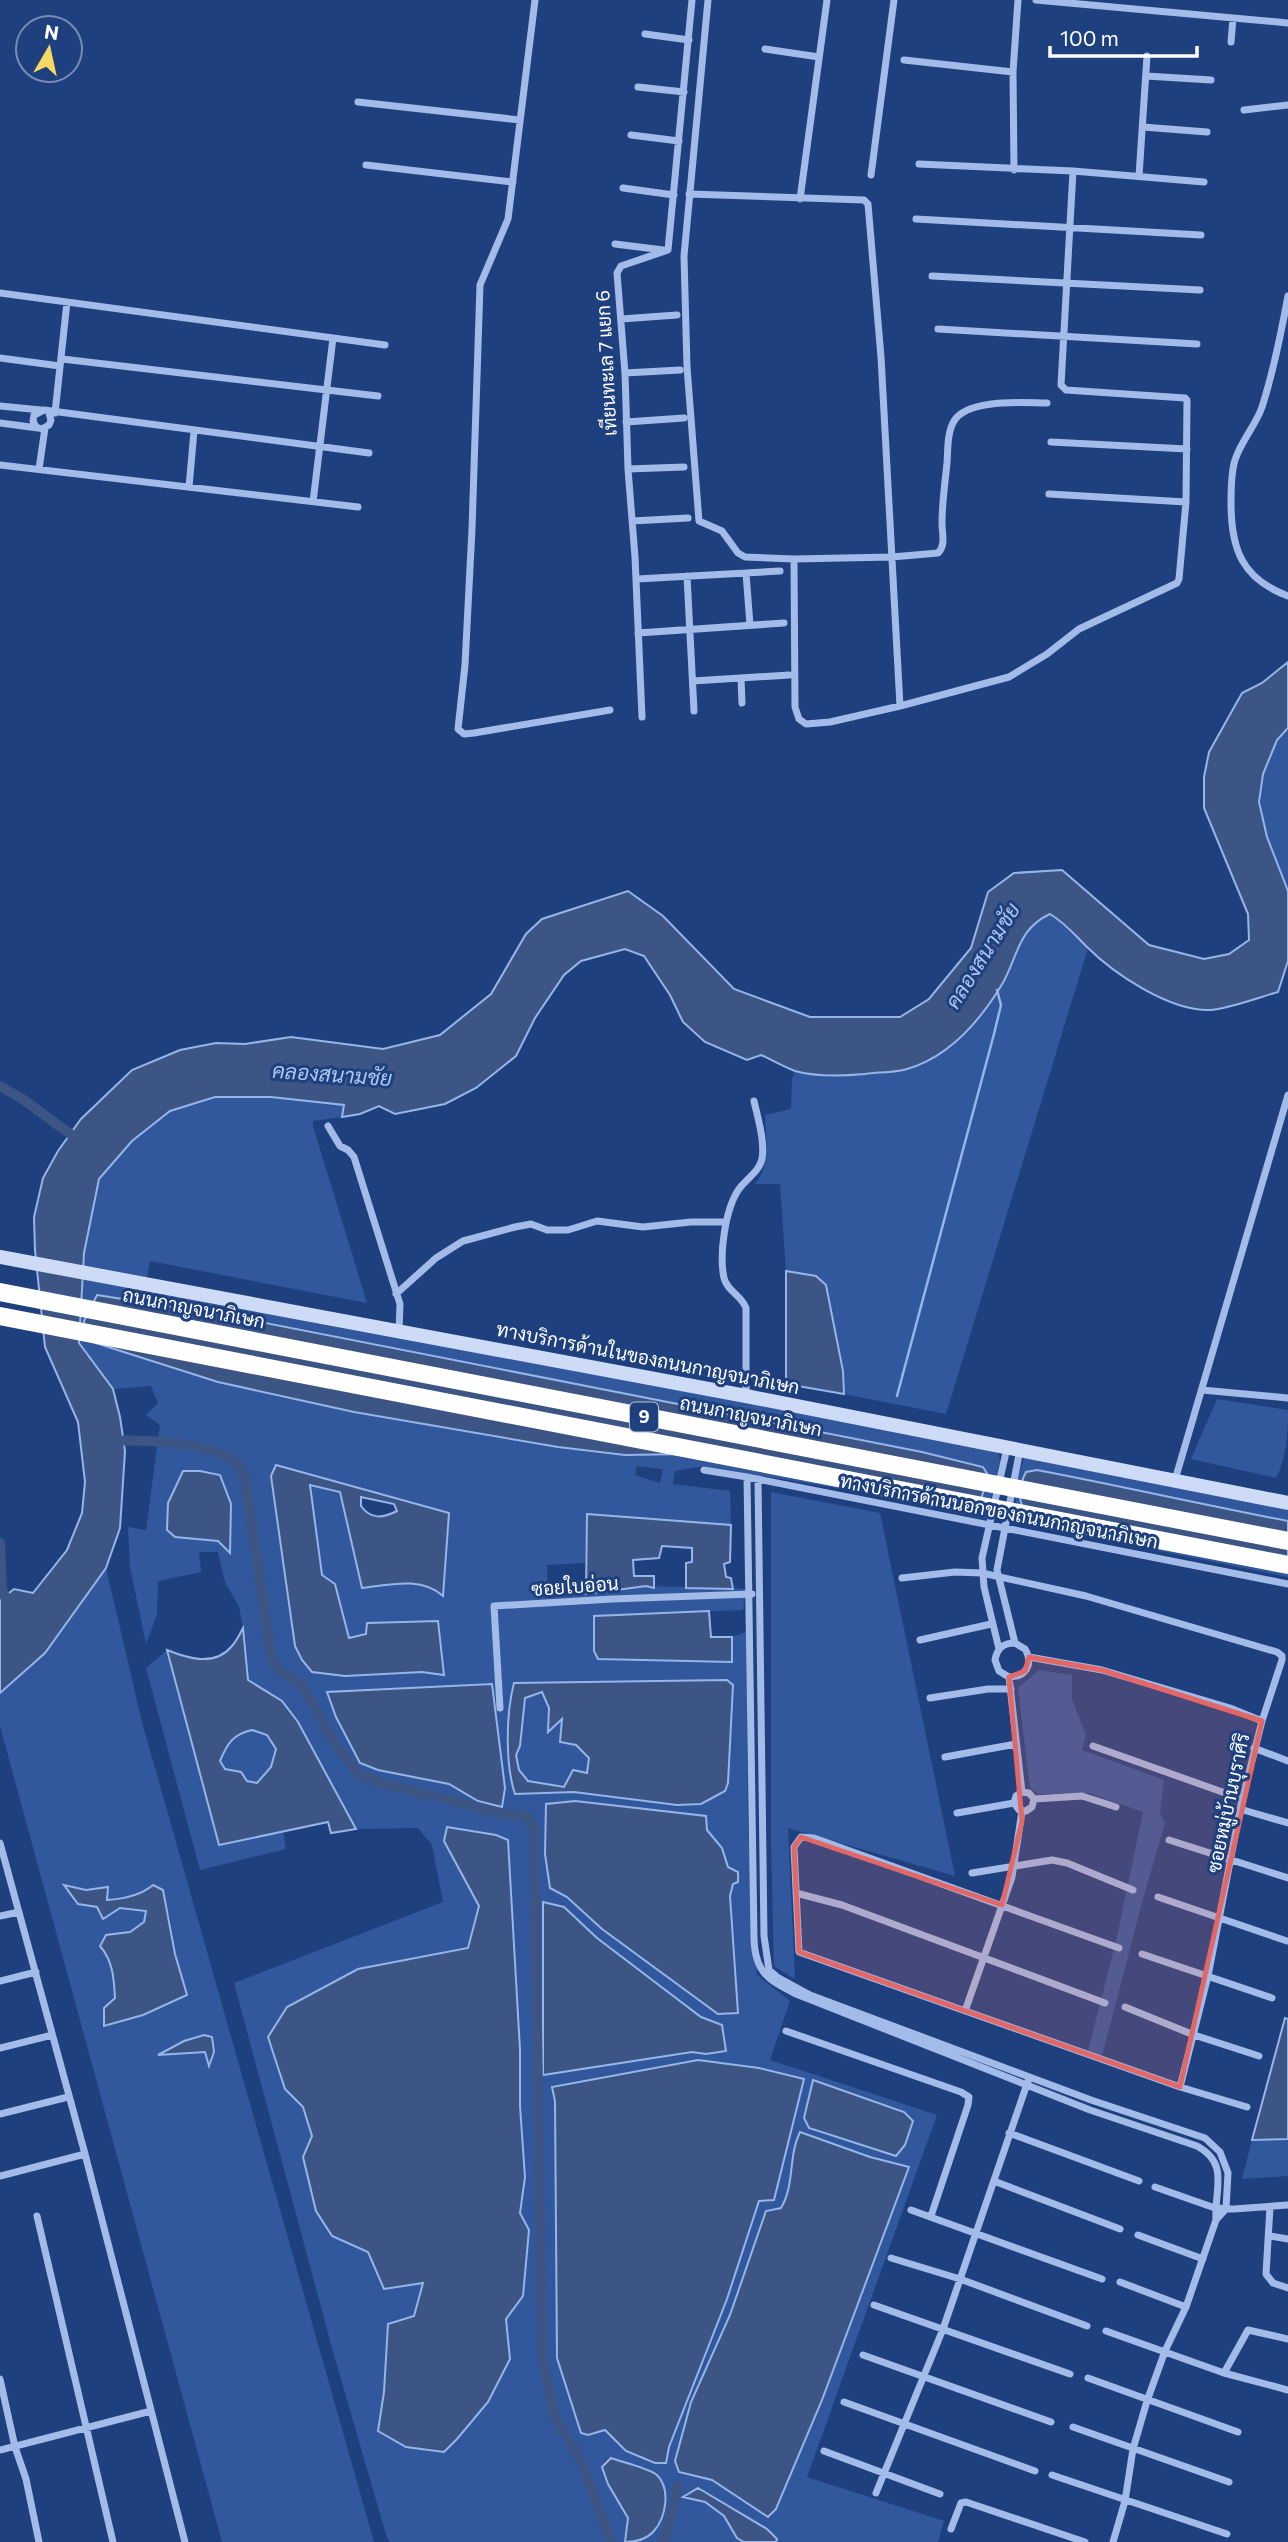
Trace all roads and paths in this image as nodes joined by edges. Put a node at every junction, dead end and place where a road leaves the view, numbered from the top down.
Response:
1 (535, 0) edge
2 (692, 0) edge
3 (708, 0) edge
4 (827, 0) edge
5 (894, 0) edge
6 (1018, 0) edge
7 (1036, 0) edge
8 (1233, 18) junction
9 (1288, 23) edge
10 (645, 34) dead end
11 (690, 40) junction
12 (1231, 42) dead end
13 (765, 50) dead end
14 (1147, 56) dead end
15 (819, 57) junction
16 (904, 60) dead end
17 (1013, 72) junction
18 (1146, 76) junction
19 (1211, 80) dead end
20 (638, 87) dead end
21 (684, 92) junction
22 (358, 102) dead end
23 (1288, 105) edge
24 (1244, 110) dead end
25 (520, 120) junction
26 (1143, 127) junction
27 (1207, 132) dead end
28 (631, 135) dead end
29 (680, 141) junction
30 (919, 164) dead end
31 (366, 165) dead end
32 (1014, 170) junction
33 (1073, 172) junction
34 (871, 175) dead end
35 (1139, 176) junction
36 (513, 182) junction
37 (1204, 182) dead end
38 (623, 188) dead end
39 (689, 194) junction
40 (674, 195) junction
41 (800, 199) junction
42 (916, 219) dead end
43 (1070, 227) junction
44 (1201, 235) dead end
45 (615, 244) dead end
46 (668, 250) junction
47 (932, 276) dead end
48 (1066, 283) junction
49 (1200, 290) dead end
50 (0, 293) edge
51 (1288, 296) edge
52 (67, 302) junction
53 (677, 315) dead end
54 (621, 319) junction
55 (938, 329) dead end
56 (1063, 335) junction
57 (333, 338) junction
58 (1198, 344) dead end
59 (385, 345) dead end
60 (0, 358) edge
61 (61, 362) junction
62 (680, 370) dead end
63 (625, 373) junction
64 (327, 389) junction
65 (378, 396) dead end
66 (1048, 403) dead end
67 (0, 406) edge
68 (48, 412) junction
69 (684, 418) dead end
70 (626, 422) junction
71 (0, 423) edge
72 (42, 428) junction
73 (194, 431) junction
74 (1051, 442) dead end
75 (320, 447) junction
76 (1187, 449) junction
77 (369, 453) dead end
78 (0, 465) edge
79 (684, 467) dead end
80 (39, 469) junction
81 (628, 469) junction
82 (190, 487) junction
83 (1049, 494) dead end
84 (313, 502) junction
85 (1186, 502) junction
86 (358, 507) dead end
87 (688, 518) dead end
88 (632, 521) junction
89 (892, 557) junction
90 (794, 559) junction
91 (780, 571) dead end
92 (746, 573) junction
93 (687, 576) junction
94 (637, 579) junction
95 (1288, 596) edge
96 (784, 623) dead end
97 (750, 625) junction
98 (691, 629) junction
99 (638, 633) junction
100 (789, 675) dead end
101 (741, 678) junction
102 (693, 681) junction
103 (742, 703) dead end
104 (901, 706) junction
105 (610, 710) dead end
106 (694, 711) dead end
107 (642, 718) dead end
108 (1288, 1095) edge
109 (754, 1101) dead end
110 (328, 1126) dead end
111 (726, 1222) junction
112 (0, 1257) edge
113 (0, 1292) edge
114 (396, 1294) junction
115 (0, 1316) edge
116 (399, 1331) junction
117 (1202, 1390) junction
118 (746, 1396) junction
119 (1288, 1398) edge
120 (1014, 1448) junction
121 (704, 1470) dead end
122 (747, 1476) junction
123 (758, 1479) junction
124 (1175, 1480) junction
125 (1288, 1503) edge
126 (990, 1526) junction
127 (1004, 1529) junction
128 (1288, 1541) edge
129 (1288, 1565) edge
130 (982, 1573) junction
131 (902, 1578) dead end
132 (998, 1578) junction
133 (1288, 1584) edge
134 (760, 1593) junction
135 (750, 1595) junction
136 (992, 1624) junction
137 (920, 1640) dead end
138 (1015, 1643) junction
139 (999, 1649) junction
140 (1029, 1657) junction
141 (1009, 1677) junction
142 (1012, 1689) junction
143 (930, 1698) dead end
144 (500, 1708) dead end
145 (1262, 1721) junction
146 (751, 1724) junction
147 (761, 1724) junction
148 (1016, 1744) junction
149 (1093, 1745) dead end
150 (1254, 1748) junction
151 (945, 1758) dead end
152 (1288, 1761) edge
153 (1022, 1792) junction
154 (1034, 1799) junction
155 (1242, 1800) junction
156 (1014, 1803) junction
157 (1116, 1807) dead end
158 (1240, 1809) junction
159 (1022, 1811) junction
160 (957, 1813) dead end
161 (1288, 1823) edge
162 (1169, 1840) dead end
163 (0, 1843) edge
164 (1, 1852) edge
165 (1231, 1860) junction
166 (1014, 1865) junction
167 (972, 1872) dead end
168 (1288, 1878) edge
169 (1133, 1890) dead end
170 (796, 1893) junction
171 (1158, 1897) dead end
172 (1002, 1905) junction
173 (19, 1912) junction
174 (0, 1916) edge
175 (1220, 1919) junction
176 (1287, 1941) edge
177 (1119, 1948) dead end
178 (1142, 1954) dead end
179 (986, 1956) junction
180 (36, 1972) junction
181 (1208, 1976) junction
182 (0, 1981) edge
183 (1272, 1998) dead end
184 (1105, 2003) dead end
185 (1125, 2007) dead end
186 (965, 2011) junction
187 (786, 2031) dead end
188 (52, 2035) junction
189 (1194, 2035) junction
190 (0, 2048) edge
191 (1259, 2056) dead end
192 (1028, 2081) junction
193 (1180, 2087) junction
194 (68, 2097) junction
195 (1247, 2107) dead end
196 (0, 2114) edge
197 (1137, 2116) junction
198 (1134, 2125) junction
199 (1009, 2133) junction
200 (1200, 2137) junction
201 (1197, 2146) junction
202 (85, 2154) junction
203 (0, 2176) edge
204 (994, 2181) junction
205 (1139, 2181) dead end
206 (1155, 2187) dead end
207 (1288, 2204) edge
208 (1270, 2207) junction
209 (1215, 2208) junction
210 (1226, 2209) junction
211 (911, 2210) dead end
212 (37, 2216) dead end
213 (931, 2216) junction
214 (1216, 2220) junction
215 (1120, 2228) dead end
216 (978, 2232) junction
217 (1138, 2235) dead end
218 (1270, 2236) junction
219 (1288, 2239) edge
220 (891, 2258) dead end
221 (1203, 2259) junction
222 (960, 2279) junction
223 (1102, 2279) dead end
224 (1120, 2282) dead end
225 (1288, 2288) edge
226 (874, 2305) dead end
227 (1186, 2307) junction
228 (1087, 2326) dead end
229 (943, 2329) junction
230 (1106, 2331) dead end
231 (1288, 2339) edge
232 (1165, 2351) junction
233 (863, 2355) dead end
234 (1224, 2373) junction
235 (1070, 2374) dead end
236 (925, 2377) junction
237 (1088, 2378) dead end
238 (0, 2379) edge
239 (1288, 2390) edge
240 (1147, 2400) junction
241 (844, 2402) dead end
242 (151, 2411) junction
243 (1051, 2422) dead end
244 (903, 2424) junction
245 (1073, 2427) dead end
246 (86, 2430) junction
247 (1238, 2432) dead end
248 (15, 2447) junction
249 (1133, 2449) junction
250 (0, 2450) edge
251 (824, 2451) dead end
252 (1035, 2471) dead end
253 (884, 2473) junction
254 (1052, 2475) dead end
255 (1229, 2482) dead end
256 (876, 2493) dead end
257 (940, 2494) dead end
258 (1125, 2501) junction
259 (951, 2529) dead end
260 (1227, 2534) dead end
261 (39, 2542) edge
262 (113, 2542) edge
263 (185, 2542) edge
264 (1084, 2542) edge
265 (1112, 2542) edge

1 - 25 street
2 - 11 street
3 - 39 street
4 - 15 street
5 - 34 street
6 - 17 street
7 - 8 street
8 - 9 street
8 - 12 street
10 - 11 street
11 - 21 street
13 - 15 street
14 - 18 street
15 - 41 street
16 - 17 street
17 - 32 street
18 - 19 street
18 - 26 street
20 - 21 street
21 - 29 street
22 - 25 street
23 - 24 street
25 - 36 street
26 - 27 street
26 - 35 street
28 - 29 street
29 - 40 street
30 - 32 street
31 - 36 street
32 - 33 street
33 - 35 street
33 - 43 street
35 - 37 street
36 - 105 street
38 - 40 street
39 - 41 street
39 - 90 street
40 - 46 street
41 - 89 street
42 - 43 street
43 - 44 street
43 - 48 street
45 - 46 street
46 - 54 street, เทียนทะเล 7 แยก 6
47 - 48 street
48 - 49 street
48 - 56 street
50 - 52 street
51 - 95 street
52 - 57 street
52 - 61 street
53 - 54 street
54 - 63 street, เทียนทะเล 7 แยก 6
55 - 56 street
56 - 58 street
56 - 76 street
57 - 59 street
57 - 64 street
60 - 61 street
61 - 64 street
61 - 68 street
62 - 63 street
63 - 70 street, เทียนทะเล 7 แยก 6
64 - 65 street
64 - 75 street
66 - 89 street
67 - 68 street
68 - 72 street
68 - 72 street
68 - 73 street
69 - 70 street
70 - 81 street, เทียนทะเล 7 แยก 6
71 - 72 street
72 - 80 street
73 - 75 street
73 - 82 street
74 - 76 street
75 - 77 street
75 - 84 street
76 - 85 street
78 - 80 street
79 - 81 street
80 - 82 street
81 - 88 street, เทียนทะเล 7 แยก 6
82 - 84 street
83 - 85 street
84 - 86 street
85 - 104 street
87 - 88 street
88 - 94 street, เทียนทะเล 7 แยก 6
89 - 90 street
89 - 104 street
90 - 104 street
91 - 92 street
92 - 93 street
92 - 97 street
93 - 94 street
93 - 98 street
94 - 99 street, เทียนทะเล 7 แยก 6
96 - 97 street
97 - 98 street
98 - 99 street
98 - 102 street
99 - 107 street, เทียนทะเล 7 แยก 6
100 - 101 street
101 - 102 street
101 - 103 street
102 - 106 street
108 - 117 street
109 - 111 street
110 - 114 street
111 - 114 street
111 - 118 street
112 - 116 main road, ทางบริการด้านในของถนนกาญจนาภิเษก
113 - 128 highway, ถนนกาญจนาภิเษก / 9, bridge
114 - 116 street
115 - 129 highway, 9, bridge
116 - 118 main road, ทางบริการด้านในของถนนกาญจนาภิเษก
117 - 119 street
117 - 124 street
118 - 120 main road, ทางบริการด้านในของถนนกาญจนาภิเษก
120 - 124 main road, ทางบริการด้านในของถนนกาญจนาภิเษก
120 - 126 street
120 - 127 street
121 - 122 street, ทางบริการด้านนอกของถนนกาญจนาภิเษก
122 - 123 street, ทางบริการด้านนอกของถนนกาญจนาภิเษก
122 - 135 street
123 - 126 street, ทางบริการด้านนอกของถนนกาญจนาภิเษก
123 - 134 street
124 - 125 main road, ทางบริการด้านในของถนนกาญจนาภิเษก
126 - 127 street, ทางบริการด้านนอกของถนนกาญจนาภิเษก
126 - 130 street
127 - 132 street
127 - 133 street, ทางบริการด้านนอกของถนนกาญจนาภิเษก
130 - 131 street
130 - 132 street
130 - 136 street
132 - 138 street
132 - 145 street
134 - 135 street, ซอยใบอ่อน
134 - 147 street
135 - 144 street, ซอยใบอ่อน
135 - 146 street
136 - 137 street
136 - 139 street
138 - 139 street
138 - 140 street
139 - 141 street
140 - 141 street
140 - 145 street, ซอยหมู่บ้านบุราศิริ
141 - 142 street
142 - 143 street
142 - 148 street
145 - 150 street, ซอยหมู่บ้านบุราศิริ
146 - 147 street
146 - 192 street
147 - 192 street
148 - 151 street
148 - 153 street
149 - 155 street
150 - 152 street
150 - 155 street, ซอยหมู่บ้านบุราศิริ
153 - 154 street
153 - 156 street
154 - 157 street
154 - 159 street
155 - 158 street, ซอยหมู่บ้านบุราศิริ
156 - 159 street
156 - 160 street
158 - 161 street
158 - 165 street, ซอยหมู่บ้านบุราศิริ
159 - 166 street
162 - 165 street
163 - 164 street
164 - 173 street
165 - 168 street
165 - 175 street, ซอยหมู่บ้านบุราศิริ
166 - 167 street
166 - 169 street
166 - 172 street
170 - 172 street
170 - 179 street
170 - 186 street
171 - 175 street
172 - 177 street
172 - 179 street
173 - 174 street
173 - 180 street
175 - 176 street
175 - 181 street, ซอยหมู่บ้านบุราศิริ
178 - 181 street
179 - 184 street
179 - 186 street
180 - 182 street
180 - 188 street
181 - 183 street
181 - 189 street, ซอยหมู่บ้านบุราศิริ
185 - 189 street
186 - 193 street
187 - 213 street
188 - 190 street
188 - 194 street
189 - 191 street
189 - 193 street, ซอยหมู่บ้านบุราศิริ
192 - 197 street
192 - 198 street
192 - 199 street
193 - 195 street
194 - 196 street
194 - 202 street
197 - 198 street
197 - 200 street
198 - 201 street
199 - 204 street
199 - 205 street
200 - 201 street
200 - 210 street
201 - 209 street
202 - 203 street
202 - 242 street
204 - 215 street
204 - 216 street
206 - 209 street
207 - 208 street
208 - 210 street
208 - 218 street
209 - 210 street
209 - 214 street
210 - 214 street
211 - 213 street
212 - 246 street
213 - 216 street
214 - 221 street
216 - 222 street
216 - 223 street
217 - 221 street
218 - 219 street
218 - 225 street
220 - 222 street
221 - 227 street
222 - 228 street
222 - 229 street
224 - 227 street
226 - 229 street
227 - 232 street
229 - 235 street
229 - 236 street
230 - 232 street
231 - 234 street
232 - 234 street
232 - 240 street
233 - 236 street
234 - 239 street
236 - 243 street
236 - 244 street
237 - 240 street
238 - 248 street
240 - 247 street
240 - 249 street
241 - 244 street
242 - 246 street
242 - 263 street
244 - 252 street
244 - 253 street
245 - 249 street
246 - 248 street
246 - 262 street
248 - 250 street
248 - 261 street
249 - 255 street
249 - 258 street
251 - 253 street
253 - 256 street
253 - 257 street
254 - 258 street
258 - 260 street
258 - 265 street
259 - 264 street

